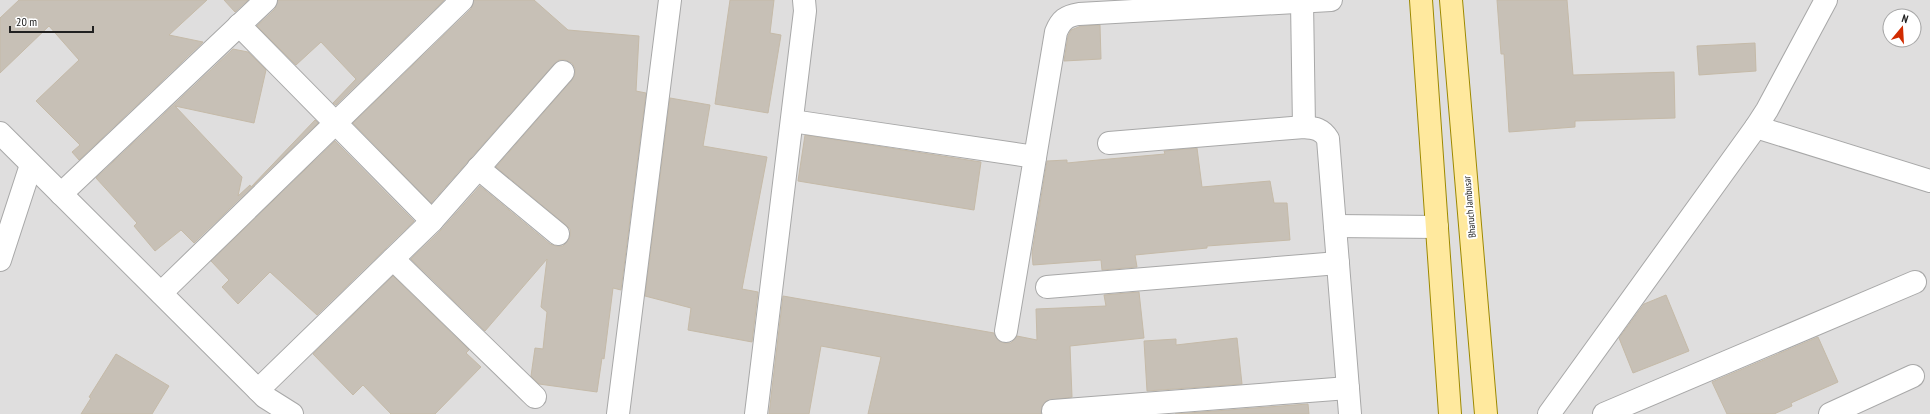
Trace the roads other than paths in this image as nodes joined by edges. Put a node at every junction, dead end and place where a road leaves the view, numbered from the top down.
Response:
1 (266, 0) edge
2 (462, 0) edge
3 (670, 0) edge
4 (804, 0) edge
5 (1331, 0) edge
6 (1421, 0) edge
7 (1452, 0) edge
8 (1826, 0) edge
9 (1302, 2) junction
10 (239, 25) junction
11 (563, 72) dead end
12 (792, 121) junction
13 (336, 123) junction
14 (1304, 127) junction
15 (1756, 127) junction
16 (0, 134) edge
17 (1109, 143) dead end
18 (1035, 157) junction
19 (31, 165) junction
20 (478, 168) junction
21 (1930, 181) edge
22 (61, 194) junction
23 (432, 221) junction
24 (1335, 226) junction
25 (1437, 227) junction
26 (558, 234) dead end
27 (393, 259) junction
28 (0, 260) edge
29 (1338, 263) junction
30 (1915, 282) dead end
31 (1047, 287) dead end
32 (161, 293) junction
33 (1006, 332) dead end
34 (1914, 376) dead end
35 (1348, 388) junction
36 (258, 390) junction
37 (535, 397) dead end
38 (1053, 411) dead end
39 (292, 414) edge
40 (618, 414) edge
41 (756, 414) edge
42 (1350, 414) edge
43 (1450, 414) edge
44 (1486, 414) edge
45 (1549, 414) edge
46 (1604, 414) edge
47 (1830, 414) edge

1 - 10 street
2 - 13 street
3 - 40 street
4 - 12 street
5 - 9 street
6 - 25 main road
7 - 44 main road, Bharuch Jambusar
8 - 15 street
9 - 14 street
9 - 18 street
10 - 13 street
10 - 22 street
11 - 20 street
12 - 18 street
12 - 41 street
13 - 23 street
13 - 32 street
14 - 17 street
14 - 24 street
15 - 21 street
15 - 45 street
16 - 19 street
18 - 33 street
19 - 22 street
19 - 28 street
20 - 23 street
20 - 26 street
22 - 32 street
23 - 27 street
24 - 25 street
24 - 29 street
25 - 43 main road
27 - 36 street
27 - 37 street
29 - 31 street
29 - 35 street
30 - 46 street
32 - 36 street
34 - 47 street
35 - 38 street
35 - 42 street
36 - 39 street

